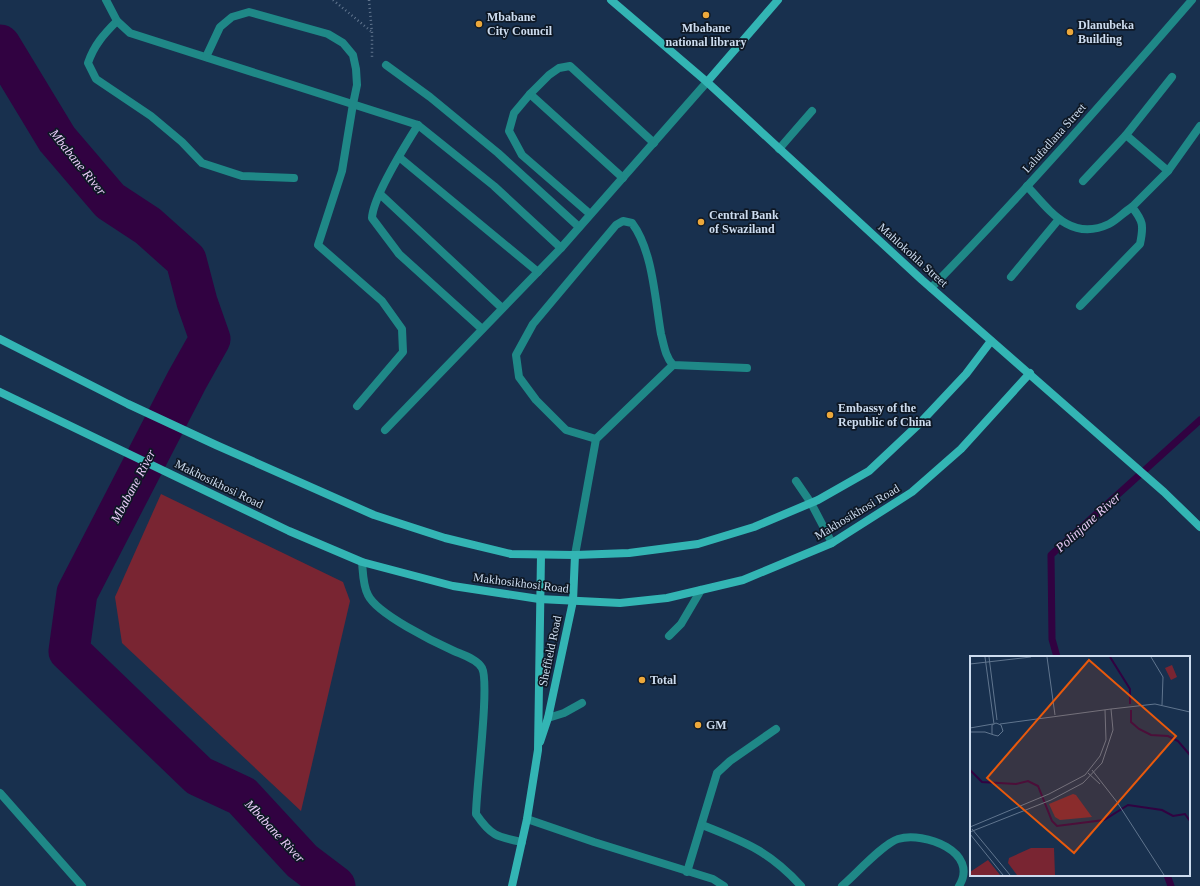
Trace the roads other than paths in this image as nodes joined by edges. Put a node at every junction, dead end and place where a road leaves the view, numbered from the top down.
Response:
1 (106, 0) edge
2 (611, 0) edge
3 (778, 0) edge
4 (1192, 0) edge
5 (117, 21) junction
6 (206, 57) junction
7 (386, 65) dead end
8 (1172, 77) dead end
9 (707, 82) junction
10 (530, 94) junction
11 (353, 104) junction
12 (812, 111) dead end
13 (418, 125) junction
14 (1200, 126) edge
15 (1126, 135) junction
16 (654, 143) junction
17 (779, 149) junction
18 (399, 157) junction
19 (1168, 171) junction
20 (294, 178) dead end
21 (623, 178) junction
22 (1083, 181) dead end
23 (1027, 186) junction
24 (380, 194) junction
25 (1132, 207) junction
26 (590, 214) junction
27 (1058, 220) junction
28 (579, 226) junction
29 (561, 248) junction
30 (538, 272) junction
31 (1011, 277) dead end
32 (931, 288) junction
33 (1080, 306) dead end
34 (502, 308) junction
35 (482, 329) junction
36 (0, 339) edge
37 (991, 341) junction
38 (673, 365) junction
39 (747, 368) dead end
40 (1030, 373) junction
41 (0, 392) edge
42 (357, 406) dead end
43 (385, 430) dead end
44 (596, 439) junction
45 (796, 481) dead end
46 (811, 503) junction
47 (1200, 527) edge
48 (832, 544) junction
49 (541, 555) junction
50 (575, 555) junction
51 (362, 562) junction
52 (701, 590) junction
53 (539, 599) junction
54 (572, 601) junction
55 (669, 636) dead end
56 (582, 703) dead end
57 (548, 718) junction
58 (776, 729) dead end
59 (538, 750) junction
60 (0, 793) edge
61 (527, 819) junction
62 (702, 825) junction
63 (522, 842) junction
64 (687, 872) junction
65 (513, 883) edge
66 (82, 886) edge
67 (724, 886) edge
68 (802, 886) edge
69 (842, 886) edge
70 (959, 886) edge

1 - 5 street
2 - 9 main road, Mahlokohla Street
3 - 9 main road
4 - 23 street, Lalufadlana Street
5 - 6 street
5 - 20 street
6 - 11 street
6 - 11 street
7 - 28 street
8 - 15 street
9 - 16 street
9 - 17 main road, Mahlokohla Street
10 - 16 street
10 - 21 street
10 - 26 street
11 - 13 street
11 - 42 street
12 - 17 street
13 - 18 street
13 - 29 street
14 - 19 street
15 - 19 street
15 - 22 street
16 - 21 street
17 - 32 main road, Mahlokohla Street
18 - 24 street
18 - 30 street
19 - 25 street
21 - 26 street
23 - 27 street
23 - 32 street, Lalufadlana Street
24 - 34 street
24 - 35 street
25 - 27 street
25 - 33 street
26 - 28 street
27 - 31 street
28 - 29 street
29 - 30 street
30 - 34 street
32 - 37 main road, Mahlokohla Street
34 - 35 street
35 - 43 street
36 - 49 main road
37 - 40 main road, Mahlokohla Street
37 - 46 main road
38 - 39 street
38 - 44 street
38 - 44 street
40 - 47 main road, Mahlokohla Street
40 - 48 main road, Makhosikhosi Road
41 - 51 main road, Makhosikhosi Road
44 - 50 street
45 - 46 street
46 - 48 street
46 - 50 main road
48 - 52 main road, Makhosikhosi Road
49 - 50 main road
49 - 53 main road, Sheffield Road
50 - 54 main road, Sheffield Road
51 - 53 main road, Makhosikhosi Road
51 - 63 street
52 - 54 main road, Makhosikhosi Road
52 - 55 street
53 - 54 main road, Makhosikhosi Road
53 - 59 main road, Sheffield Road
54 - 57 main road, Sheffield Road
56 - 57 street
57 - 59 main road, Sheffield Road
58 - 62 street
59 - 61 main road, Sheffield Road
60 - 66 street
61 - 63 main road, Sheffield Road
61 - 64 street
62 - 64 street
62 - 68 street
63 - 65 main road, Sheffield Road
64 - 67 street
69 - 70 street

